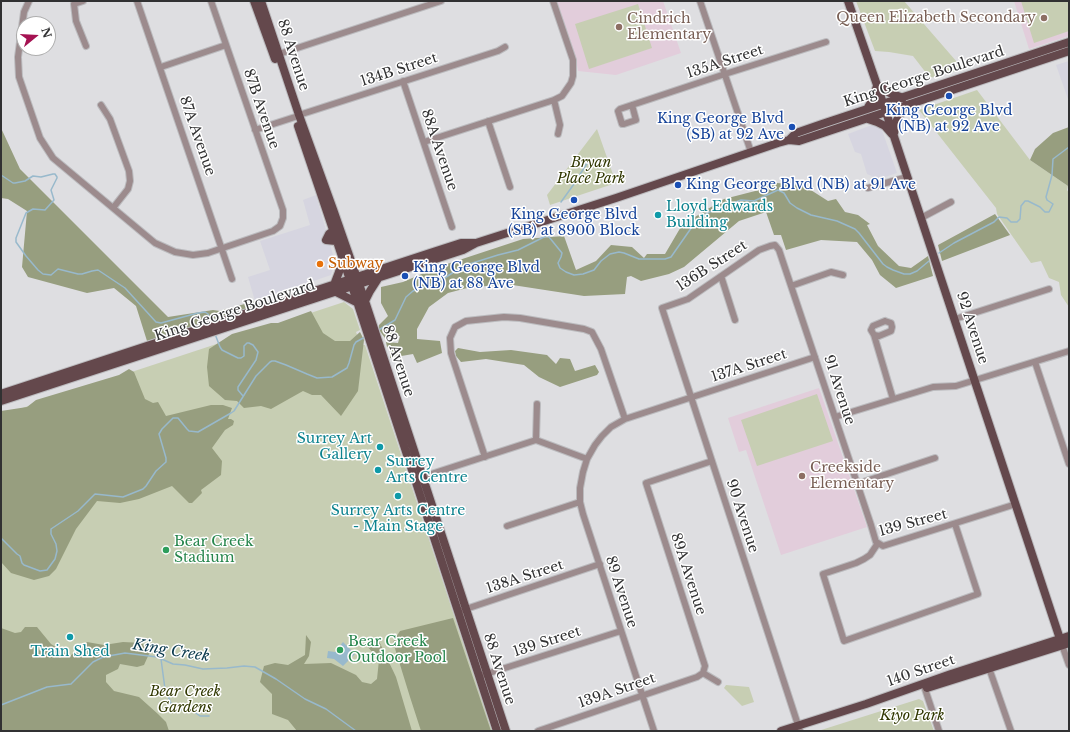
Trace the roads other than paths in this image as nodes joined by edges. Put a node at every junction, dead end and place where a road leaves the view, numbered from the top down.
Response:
1 (29, 1) edge
2 (83, 1) edge
3 (137, 1) edge
4 (211, 1) edge
5 (254, 1) edge
6 (262, 1) edge
7 (441, 1) edge
8 (553, 1) edge
9 (700, 1) edge
10 (848, 1) edge
11 (72, 3) edge
12 (826, 42) dead end
13 (1069, 42) edge
14 (226, 45) junction
15 (86, 46) dead end
16 (505, 47) dead end
17 (1069, 51) edge
18 (279, 54) junction
19 (161, 67) junction
20 (725, 74) junction
21 (403, 81) junction
22 (878, 85) junction
23 (903, 98) junction
24 (554, 100) junction
25 (884, 104) junction
26 (102, 105) dead end
27 (632, 105) dead end
28 (905, 106) junction
29 (867, 109) junction
30 (886, 113) junction
31 (297, 116) junction
32 (868, 119) junction
33 (488, 121) junction
34 (255, 130) junction
35 (558, 134) dead end
36 (894, 136) junction
37 (788, 140) junction
38 (424, 142) junction
39 (751, 152) junction
40 (907, 177) junction
41 (510, 187) dead end
42 (868, 188) dead end
43 (951, 202) dead end
44 (113, 208) junction
45 (921, 218) junction
46 (452, 227) dead end
47 (476, 243) junction
48 (776, 245) joint
49 (222, 248) junction
50 (343, 260) junction
51 (843, 275) dead end
52 (721, 276) junction
53 (379, 277) junction
54 (232, 279) dead end
55 (355, 282) junction
56 (791, 286) junction
57 (335, 288) junction
58 (1049, 289) dead end
59 (361, 302) junction
60 (662, 308) joint
61 (955, 319) junction
62 (735, 320) dead end
63 (201, 332) junction
64 (372, 334) junction
65 (874, 335) dead end
66 (1069, 351) edge
67 (815, 357) junction
68 (1035, 362) junction
69 (975, 380) junction
70 (1, 394) edge
71 (691, 398) junction
72 (893, 399) junction
73 (1, 401) edge
74 (537, 404) dead end
75 (835, 417) junction
76 (625, 419) junction
77 (536, 440) junction
78 (485, 457) junction
79 (935, 458) dead end
80 (587, 459) junction
81 (712, 461) junction
82 (1069, 464) edge
83 (413, 473) junction
84 (422, 477) junction
85 (857, 484) junction
86 (580, 502) junction
87 (1016, 504) junction
88 (955, 524) junction
89 (507, 526) dead end
90 (878, 543) junction
91 (600, 564) junction
92 (462, 610) junction
93 (621, 631) junction
94 (1069, 636) edge
95 (1064, 642) edge
96 (1069, 665) edge
97 (989, 668) junction
98 (703, 673) junction
99 (951, 674) junction
100 (483, 675) junction
101 (718, 682) dead end
102 (925, 689) junction
103 (642, 696) junction
104 (799, 729) edge
105 (497, 731) edge
106 (506, 731) edge
107 (538, 731) edge
108 (654, 731) edge
109 (781, 731) edge
110 (939, 731) edge
111 (1011, 731) edge

1 - 44 street
2 - 11 street
3 - 19 street, 87A Avenue
4 - 14 street, 87B Avenue
5 - 31 main road, 88 Avenue
6 - 18 main road, 88 Avenue
7 - 18 street
8 - 24 street
9 - 20 street
10 - 22 main road, 92 Avenue
11 - 15 street
12 - 20 street, 135A Street
13 - 23 main road, King George Boulevard
14 - 19 street
14 - 34 street, 87B Avenue
16 - 21 street, 134B Street
17 - 28 main road, King George Boulevard
18 - 31 main road, 88 Avenue
19 - 49 street, 87A Avenue
20 - 27 street, 135A Street
20 - 39 street
21 - 31 street, 134B Street
21 - 38 street, 88A Avenue
22 - 23 main road
22 - 25 main road, 92 Avenue
22 - 29 main road
23 - 25 main road, King George Boulevard
24 - 33 street
24 - 35 street
25 - 29 main road, King George Boulevard
25 - 30 main road, 92 Avenue
26 - 44 street
28 - 30 main road, King George Boulevard
28 - 36 main road
29 - 37 main road, King George Boulevard
30 - 32 main road, King George Boulevard
30 - 36 main road, 92 Avenue
31 - 34 street, 134B Street
31 - 50 main road, 88 Avenue
31 - 55 main road, 88 Avenue
32 - 36 main road
32 - 37 main road, King George Boulevard
33 - 38 street
33 - 41 street
34 - 49 street, 87B Avenue
36 - 40 main road, 92 Avenue
37 - 39 main road, King George Boulevard
38 - 46 street, 88A Avenue
39 - 47 main road, King George Boulevard
40 - 42 street
40 - 45 main road, 92 Avenue
43 - 45 street
44 - 49 street
45 - 61 main road, 92 Avenue
47 - 53 main road, King George Boulevard
47 - 55 main road, King George Boulevard
48 - 52 street, 136B Street
48 - 56 street, 91 Avenue
49 - 54 street, 87A Avenue
50 - 55 main road, 88 Avenue
50 - 57 main road
51 - 56 street
52 - 60 street, 136B Street
52 - 62 street
53 - 55 main road, King George Boulevard
53 - 59 main road
55 - 57 main road, King George Boulevard
55 - 59 main road, 88 Avenue
56 - 67 street, 91 Avenue
57 - 59 main road
57 - 63 main road, King George Boulevard
58 - 61 street
59 - 64 main road, 88 Avenue
60 - 71 street, 90 Avenue
61 - 69 main road, 92 Avenue
63 - 70 main road, King George Boulevard
63 - 73 main road, King George Boulevard
64 - 83 main road, 88 Avenue
64 - 84 main road, 88 Avenue
65 - 72 street
66 - 68 street
67 - 71 street, 137A Street
67 - 75 street, 91 Avenue
68 - 69 street
68 - 82 street
69 - 72 street
69 - 87 main road, 92 Avenue
71 - 76 street, 137A Street
71 - 81 street, 90 Avenue
72 - 75 street
74 - 77 street
75 - 85 street, 91 Avenue
76 - 78 street
76 - 80 street, 89 Avenue
77 - 78 street
77 - 80 street
78 - 84 street
79 - 85 street
80 - 86 street, 89 Avenue
81 - 98 street, 89A Avenue
81 - 104 street, 90 Avenue
83 - 84 main road
83 - 92 main road, 88 Avenue
84 - 92 main road, 88 Avenue
85 - 90 street, 91 Avenue
86 - 89 street
86 - 91 street, 89 Avenue
87 - 88 street, 139 Street
87 - 95 main road, 92 Avenue
88 - 90 street, 139 Street
88 - 90 street, 139 Street
91 - 92 street, 138A Street
91 - 93 street, 89 Avenue
92 - 100 main road, 88 Avenue
93 - 100 street, 139 Street
93 - 103 street, 89 Avenue
94 - 95 main road, 140 Street
95 - 96 street, 92 Avenue
95 - 97 main road, 140 Street
95 - 99 main road, 140 Street
97 - 102 main road, 140 Street
97 - 111 street
98 - 101 street
98 - 103 street, 139A Street
99 - 102 main road
99 - 104 main road, 140 Street
100 - 105 main road, 88 Avenue
100 - 106 main road, 88 Avenue
102 - 104 main road, 140 Street
102 - 110 street
103 - 107 street, 139A Street
103 - 108 street, 89 Avenue
104 - 109 main road, 140 Street

